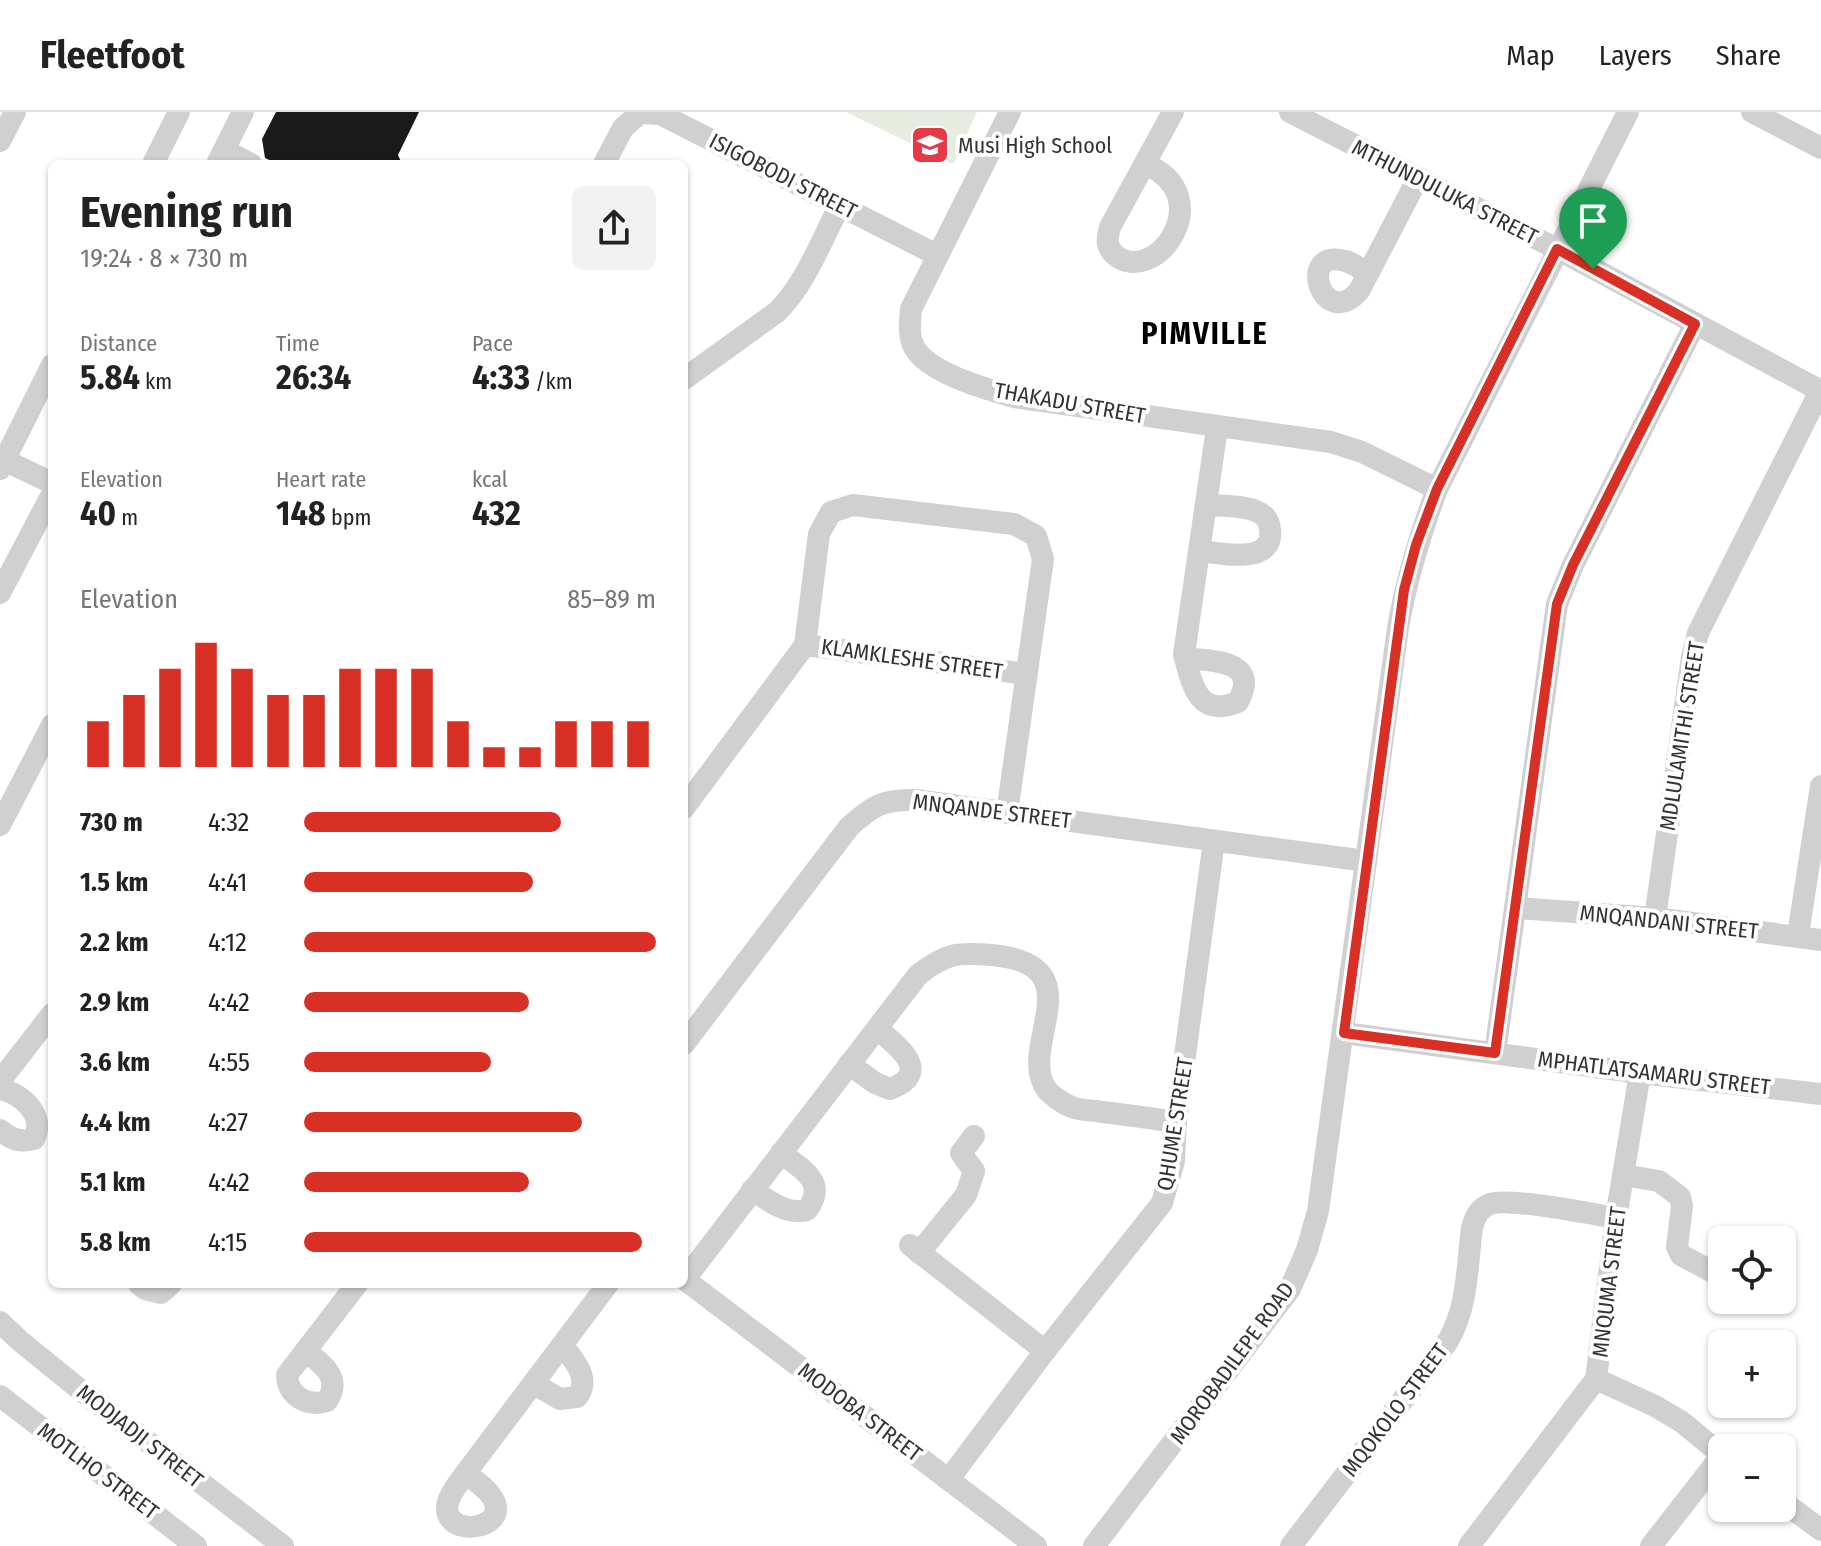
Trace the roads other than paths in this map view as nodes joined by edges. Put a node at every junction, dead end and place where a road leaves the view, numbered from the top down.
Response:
1 (15, 112) edge
2 (179, 112) edge
3 (243, 112) edge
4 (1010, 112) edge
5 (1173, 112) edge
6 (1290, 112) edge
7 (1628, 112) edge
8 (1752, 112) edge
9 (0, 141) edge
10 (1821, 148) edge
11 (220, 157) edge
12 (155, 160) edge
13 (606, 160) edge
14 (1145, 164) dead end
15 (1418, 178) junction
16 (840, 205) junction
17 (1557, 249) junction
18 (937, 255) junction
19 (1368, 273) dead end
20 (1695, 324) junction
21 (48, 373) edge
22 (688, 376) edge
23 (1821, 391) edge
24 (1217, 428) junction
25 (1, 462) edge
26 (48, 481) edge
27 (1437, 489) junction
28 (48, 502) edge
29 (1206, 505) junction
30 (1199, 551) junction
31 (0, 593) edge
32 (805, 645) junction
33 (1185, 658) dead end
34 (1026, 674) junction
35 (48, 733) edge
36 (1820, 798) edge
37 (688, 803) edge
38 (1007, 813) junction
39 (0, 825) edge
40 (1214, 841) junction
41 (1366, 861) junction
42 (1517, 908) junction
43 (1655, 918) junction
44 (1798, 935) junction
45 (1821, 940) edge
46 (48, 1019) edge
47 (877, 1029) junction
48 (1344, 1033) junction
49 (688, 1039) edge
50 (1495, 1053) junction
51 (849, 1064) junction
52 (1640, 1073) junction
53 (0, 1081) edge
54 (0, 1089) edge
55 (1821, 1094) edge
56 (1176, 1122) junction
57 (0, 1130) edge
58 (974, 1136) dead end
59 (781, 1153) junction
60 (1623, 1175) junction
61 (752, 1190) junction
62 (1616, 1218) junction
63 (1708, 1269) edge
64 (688, 1274) edge
65 (688, 1282) edge
66 (146, 1288) edge
67 (167, 1288) edge
68 (354, 1288) edge
69 (605, 1288) edge
70 (0, 1322) edge
71 (563, 1346) junction
72 (305, 1351) dead end
73 (1045, 1351) junction
74 (1596, 1379) junction
75 (534, 1384) junction
76 (0, 1396) edge
77 (1708, 1443) edge
78 (1708, 1473) edge
79 (465, 1474) dead end
80 (949, 1479) junction
81 (1796, 1511) edge
82 (1821, 1530) edge
83 (196, 1546) edge
84 (283, 1546) edge
85 (1036, 1546) edge
86 (1094, 1546) edge
87 (1291, 1546) edge
88 (1469, 1546) edge
89 (1651, 1546) edge

1 - 9 street
2 - 12 street
3 - 11 street
4 - 18 street, THAKADU STREET
5 - 14 street
6 - 15 street, MTHUNDULUKA STREET
7 - 17 street, MOROBADILEPE ROAD
8 - 10 street
13 - 16 street, ISIGOBODI STREET
15 - 17 street, MTHUNDULUKA STREET
15 - 19 street
16 - 18 street, ISIGOBODI STREET
16 - 22 street
17 - 20 street, MTHUNDULUKA STREET
17 - 27 street, MOROBADILEPE ROAD
18 - 24 street, THAKADU STREET
20 - 23 street, MTHUNDULUKA STREET
20 - 42 street
21 - 25 street
23 - 43 street, MDLULAMITHI STREET
24 - 27 street, THAKADU STREET
24 - 29 street
25 - 26 street
27 - 41 street, MOROBADILEPE ROAD
28 - 31 street
29 - 30 street
29 - 30 street
30 - 33 street
32 - 34 street, KLAMKLESHE STREET
32 - 34 street, KLAMKLESHE STREET
32 - 37 street
34 - 38 street, KLAMKLESHE STREET
35 - 39 street
36 - 44 street
38 - 40 street, MNQANDE STREET
38 - 49 street, MNQANDE STREET
40 - 41 street, MNQANDE STREET
40 - 56 street, QHUME STREET
41 - 48 street, MOROBADILEPE ROAD
42 - 43 street, MNQANDANI STREET
42 - 50 street
43 - 44 street, MNQANDANI STREET
44 - 45 street, MNQANDANI STREET
46 - 53 street
47 - 51 street
47 - 51 street
47 - 56 street
48 - 50 street, MPHATLATSAMARU STREET
48 - 86 street, MOROBADILEPE ROAD
50 - 52 street, MPHATLATSAMARU STREET
51 - 59 street
52 - 55 street, MPHATLATSAMARU STREET
52 - 60 street, MNQUMA STREET
54 - 57 street
56 - 73 street, QHUME STREET
58 - 73 street
59 - 61 street
59 - 61 street
60 - 62 street, MNQUMA STREET
60 - 63 street
61 - 64 street
62 - 74 street, MNQUMA STREET
62 - 87 street, MQOKOLO STREET
65 - 80 street, MODOBA STREET
66 - 67 street
68 - 72 street
69 - 71 street
70 - 84 street, MODJADJI STREET
71 - 75 street
71 - 75 street
73 - 80 street, QHUME STREET
74 - 77 street
74 - 88 street, MNQUMA STREET
75 - 79 street
76 - 83 street, MOTLHO STREET
78 - 89 street
80 - 85 street, MODOBA STREET
81 - 82 street

